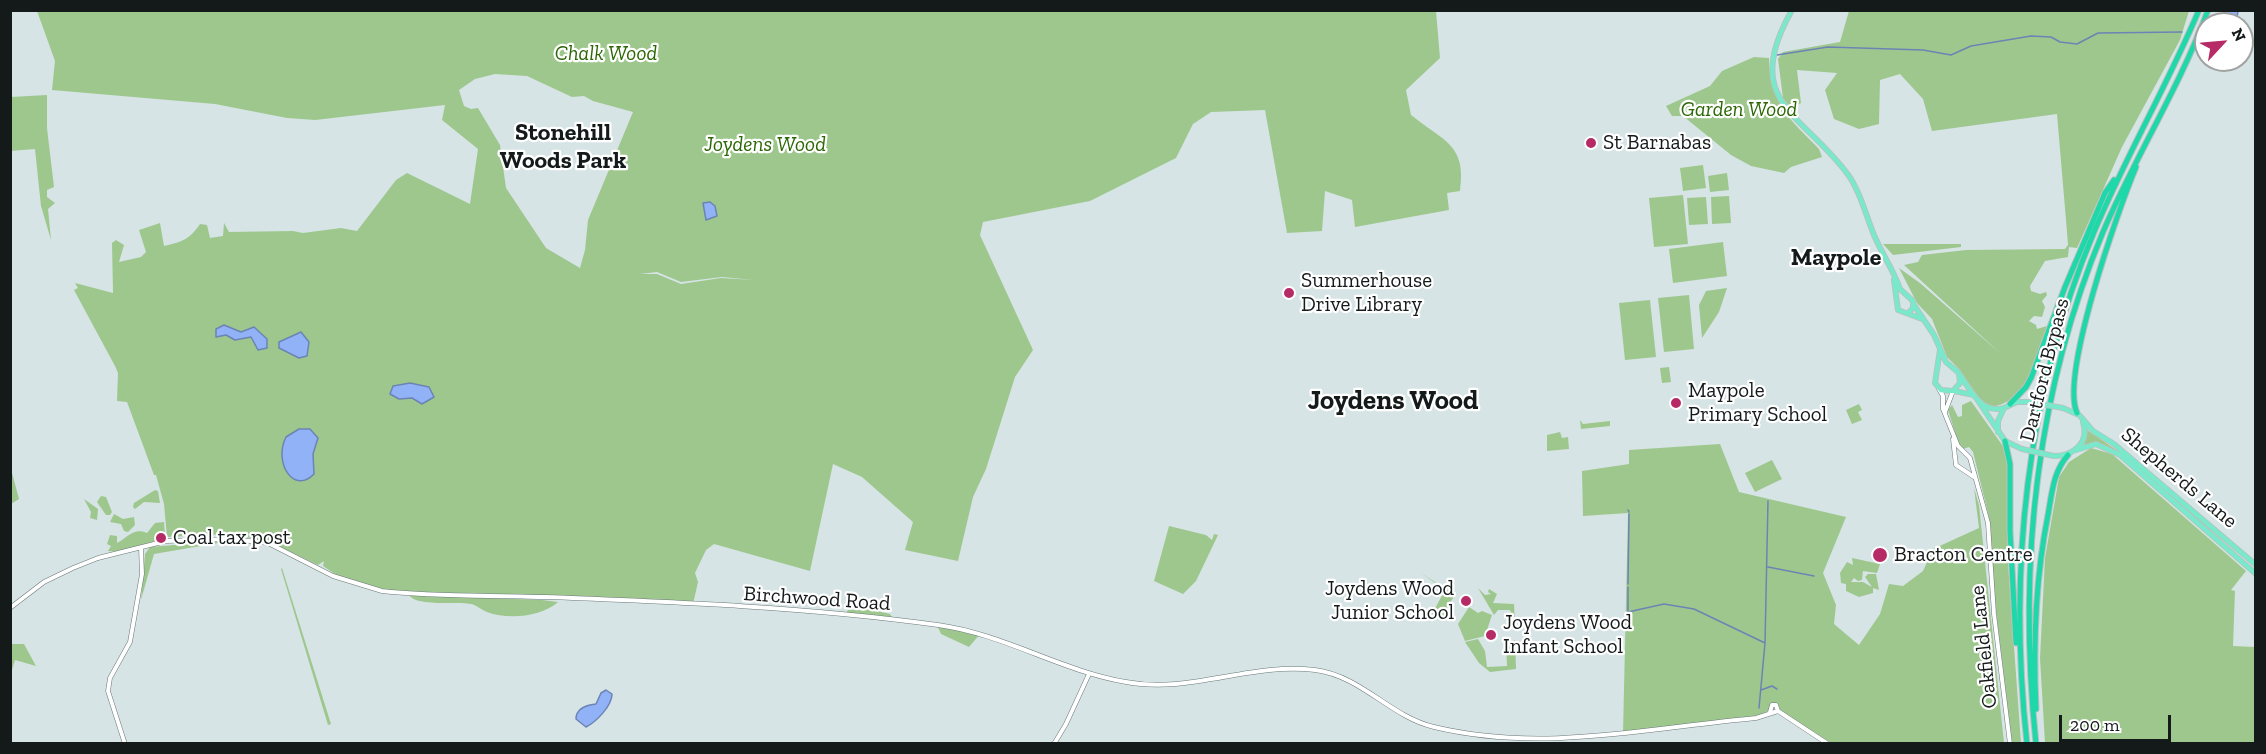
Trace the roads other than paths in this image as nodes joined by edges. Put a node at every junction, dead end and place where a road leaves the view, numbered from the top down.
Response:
1 (1792, 10) edge
2 (2199, 10) edge
3 (2208, 10) edge
4 (2157, 119) junction
5 (2122, 169) junction
6 (1889, 264) junction
7 (1907, 296) junction
8 (1897, 300) junction
9 (1913, 303) junction
10 (1908, 313) junction
11 (1922, 319) junction
12 (1940, 350) junction
13 (1951, 367) junction
14 (1936, 372) junction
15 (1958, 372) junction
16 (1939, 388) junction
17 (1954, 391) junction
18 (1975, 397) junction
19 (2010, 404) junction
20 (2004, 408) junction
21 (1945, 412) junction
22 (2079, 415) junction
23 (1998, 432) junction
24 (1953, 436) junction
25 (2005, 441) junction
26 (2076, 450) junction
27 (1963, 453) junction
28 (2068, 455) junction
29 (1956, 456) junction
30 (1971, 463) junction
31 (1962, 469) junction
32 (1974, 478) junction
33 (141, 548) junction
34 (2256, 565) edge
35 (2256, 574) edge
36 (10, 608) edge
37 (1089, 674) junction
38 (2022, 695) junction
39 (1778, 711) junction
40 (1770, 712) junction
41 (125, 744) edge
42 (1054, 744) edge
43 (1828, 744) edge
44 (2010, 744) edge
45 (2027, 744) edge
46 (2036, 744) edge

1 - 6 main road
2 - 5 highway, Dartford Bypass
3 - 4 highway, Dartford Bypass
4 - 22 highway
4 - 46 highway, Dartford Bypass
5 - 19 highway
5 - 38 highway, Dartford Bypass
6 - 7 main road
6 - 8 main road
7 - 8 main road
7 - 9 main road
8 - 10 main road
9 - 10 main road
9 - 11 main road
10 - 11 main road
11 - 12 main road
12 - 13 main road
12 - 14 main road
13 - 14 main road
13 - 15 main road
14 - 16 main road
15 - 17 main road
15 - 18 main road
16 - 17 main road
16 - 21 street, Oakfield Lane
17 - 18 main road
17 - 21 street
18 - 20 main road
18 - 23 main road
19 - 20 main road
19 - 22 main road, bridge
20 - 23 main road
21 - 24 street, Oakfield Lane
22 - 26 main road
22 - 34 main road, Shepherds Lane
23 - 25 main road
24 - 27 street, Oakfield Lane
24 - 29 street, Oakfield Lane
25 - 28 main road, bridge
25 - 38 highway
26 - 28 main road
26 - 35 main road
27 - 29 street
27 - 30 street, Oakfield Lane
28 - 46 highway
29 - 31 street, Oakfield Lane
30 - 31 street
30 - 32 street, Oakfield Lane
31 - 32 street, Oakfield Lane
32 - 44 street, Oakfield Lane
33 - 36 street, Birchwood Road
33 - 37 street, Birchwood Road
33 - 41 street
37 - 40 street, Birchwood Road
37 - 42 street
38 - 45 highway, Dartford Bypass
39 - 40 street
39 - 40 street
39 - 43 street

